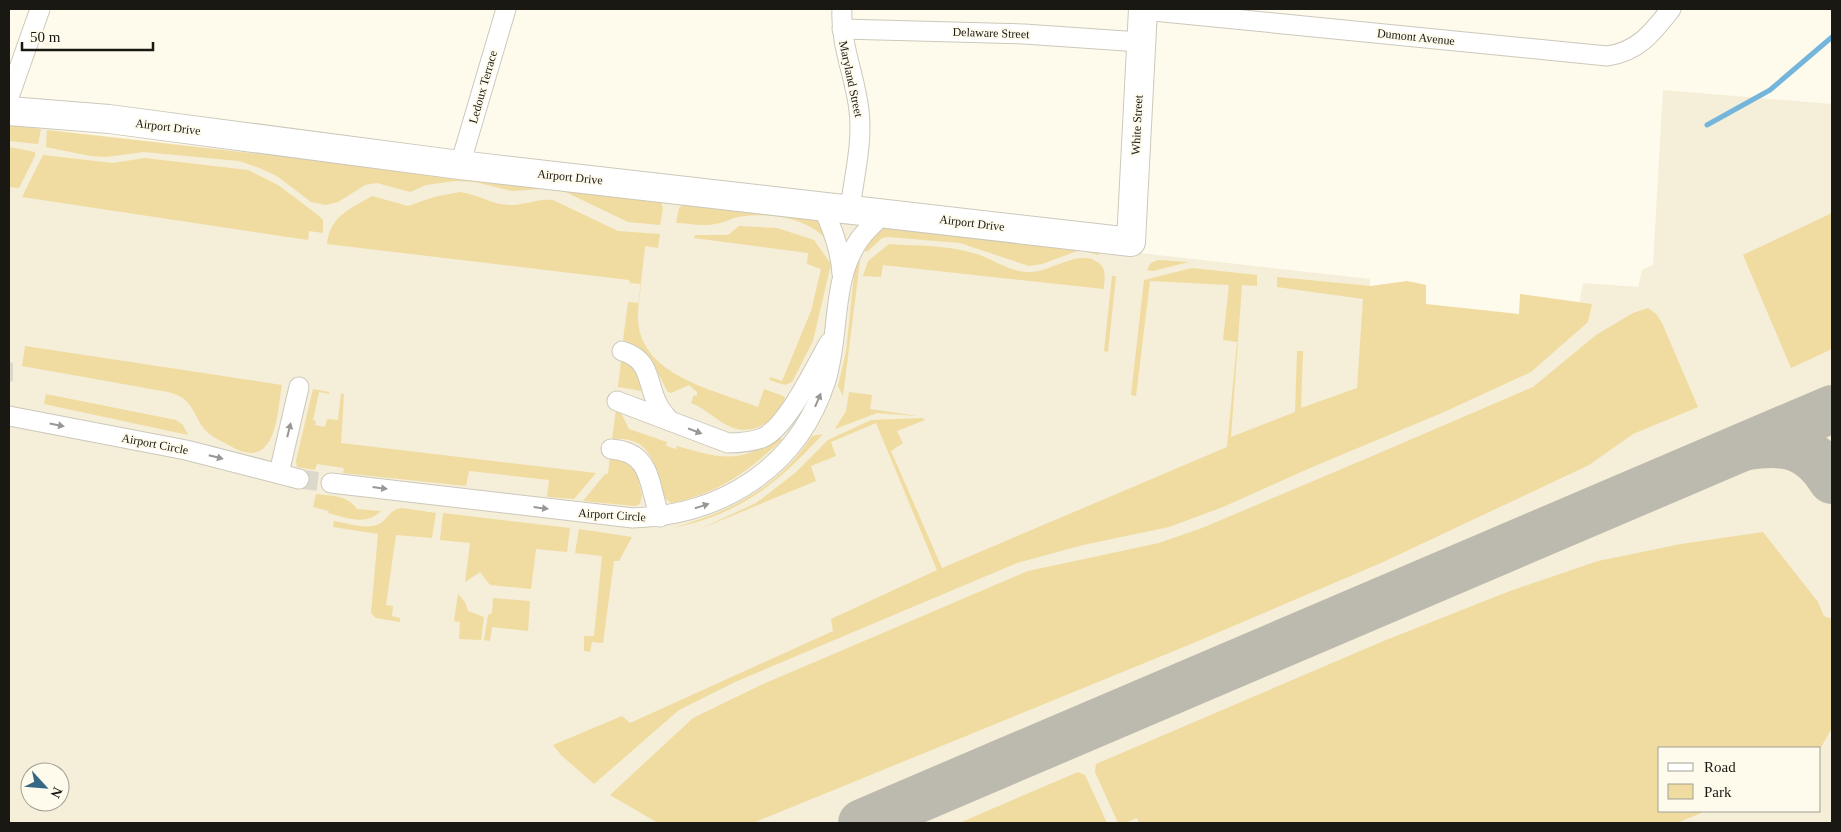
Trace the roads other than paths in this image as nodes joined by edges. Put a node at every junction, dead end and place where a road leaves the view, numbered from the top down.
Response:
1 (40, 9) edge
2 (506, 9) edge
3 (842, 9) edge
4 (1143, 9) edge
5 (1671, 9) edge
6 (842, 29) junction
7 (1140, 42) junction
8 (9, 97) edge
9 (9, 111) edge
10 (460, 165) junction
11 (822, 206) junction
12 (850, 209) junction
13 (885, 213) junction
14 (1132, 242) joint
15 (842, 285) junction
16 (835, 331) junction
17 (622, 352) dead end
18 (299, 387) dead end
19 (617, 401) dead end
20 (9, 416) edge
21 (670, 421) junction
22 (611, 448) dead end
23 (278, 473) junction
24 (299, 478) tunnel mouth
25 (331, 482) tunnel mouth
26 (660, 517) junction

1 - 8 street
2 - 10 street, Ledoux Terrace
3 - 6 street, Maryland Street
4 - 5 street, Dumont Avenue
4 - 7 main road, White Street
6 - 7 street, Delaware Street
6 - 12 street, Maryland Street
7 - 14 main road, White Street
9 - 10 main road, Airport Drive
10 - 11 main road, Airport Drive
11 - 12 main road, Airport Drive
11 - 15 street, Airport Circle
12 - 13 main road, Airport Drive
13 - 14 main road, Airport Drive
13 - 15 street, Airport Circle
15 - 16 street, Airport Circle
21 -> 16 street
26 -> 16 street, Airport Circle
17 - 21 street
23 -> 18 street
19 - 21 street
20 -> 23 street, Airport Circle
22 - 26 street
23 - 24 street, Airport Circle
25 -> 26 street, Airport Circle

